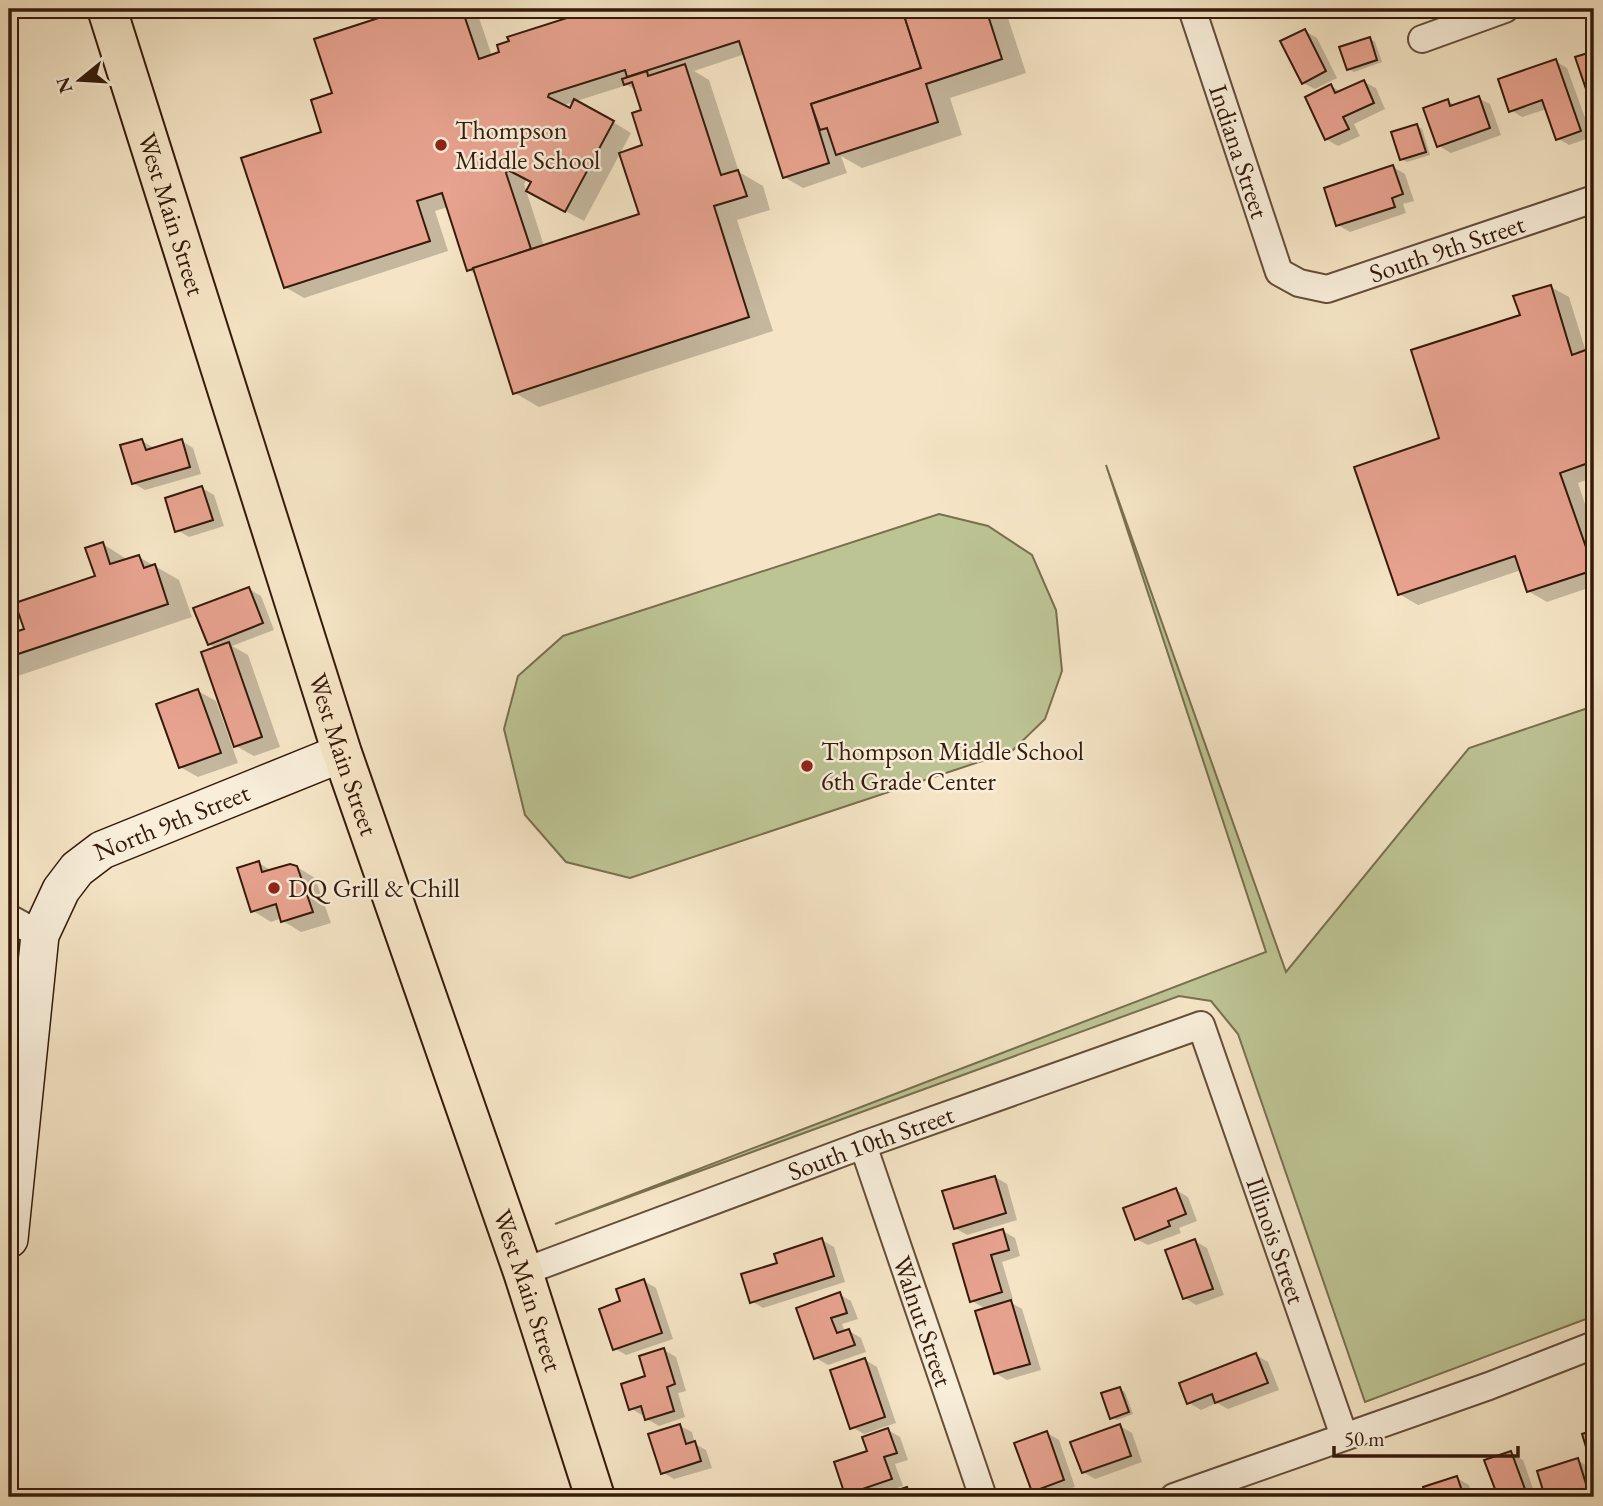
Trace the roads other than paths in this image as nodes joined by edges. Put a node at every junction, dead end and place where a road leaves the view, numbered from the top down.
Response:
1 (107, 9) edge
2 (1192, 9) edge
3 (1505, 9) edge
4 (1422, 39) dead end
5 (1594, 199) edge
6 (1299, 283) joint
7 (342, 753) junction
8 (24, 927) edge
9 (1208, 1046) joint
10 (863, 1145) junction
11 (9, 1239) edge
12 (523, 1272) junction
13 (1594, 1345) edge
14 (1344, 1436) junction
15 (595, 1497) edge
16 (983, 1497) edge
17 (1174, 1497) edge

1 - 7 main road, West Main Street
2 - 6 street, Indiana Street
3 - 4 street
5 - 6 street, South 9th Street
7 - 8 street, North 9th Street
7 - 12 main road, West Main Street
8 - 11 street, North 9th Street
9 - 10 street, South 10th Street
9 - 14 street, Illinois Street
10 - 12 street, South 10th Street
10 - 16 street, Walnut Street
12 - 15 main road, West Main Street
13 - 14 street
14 - 17 street

